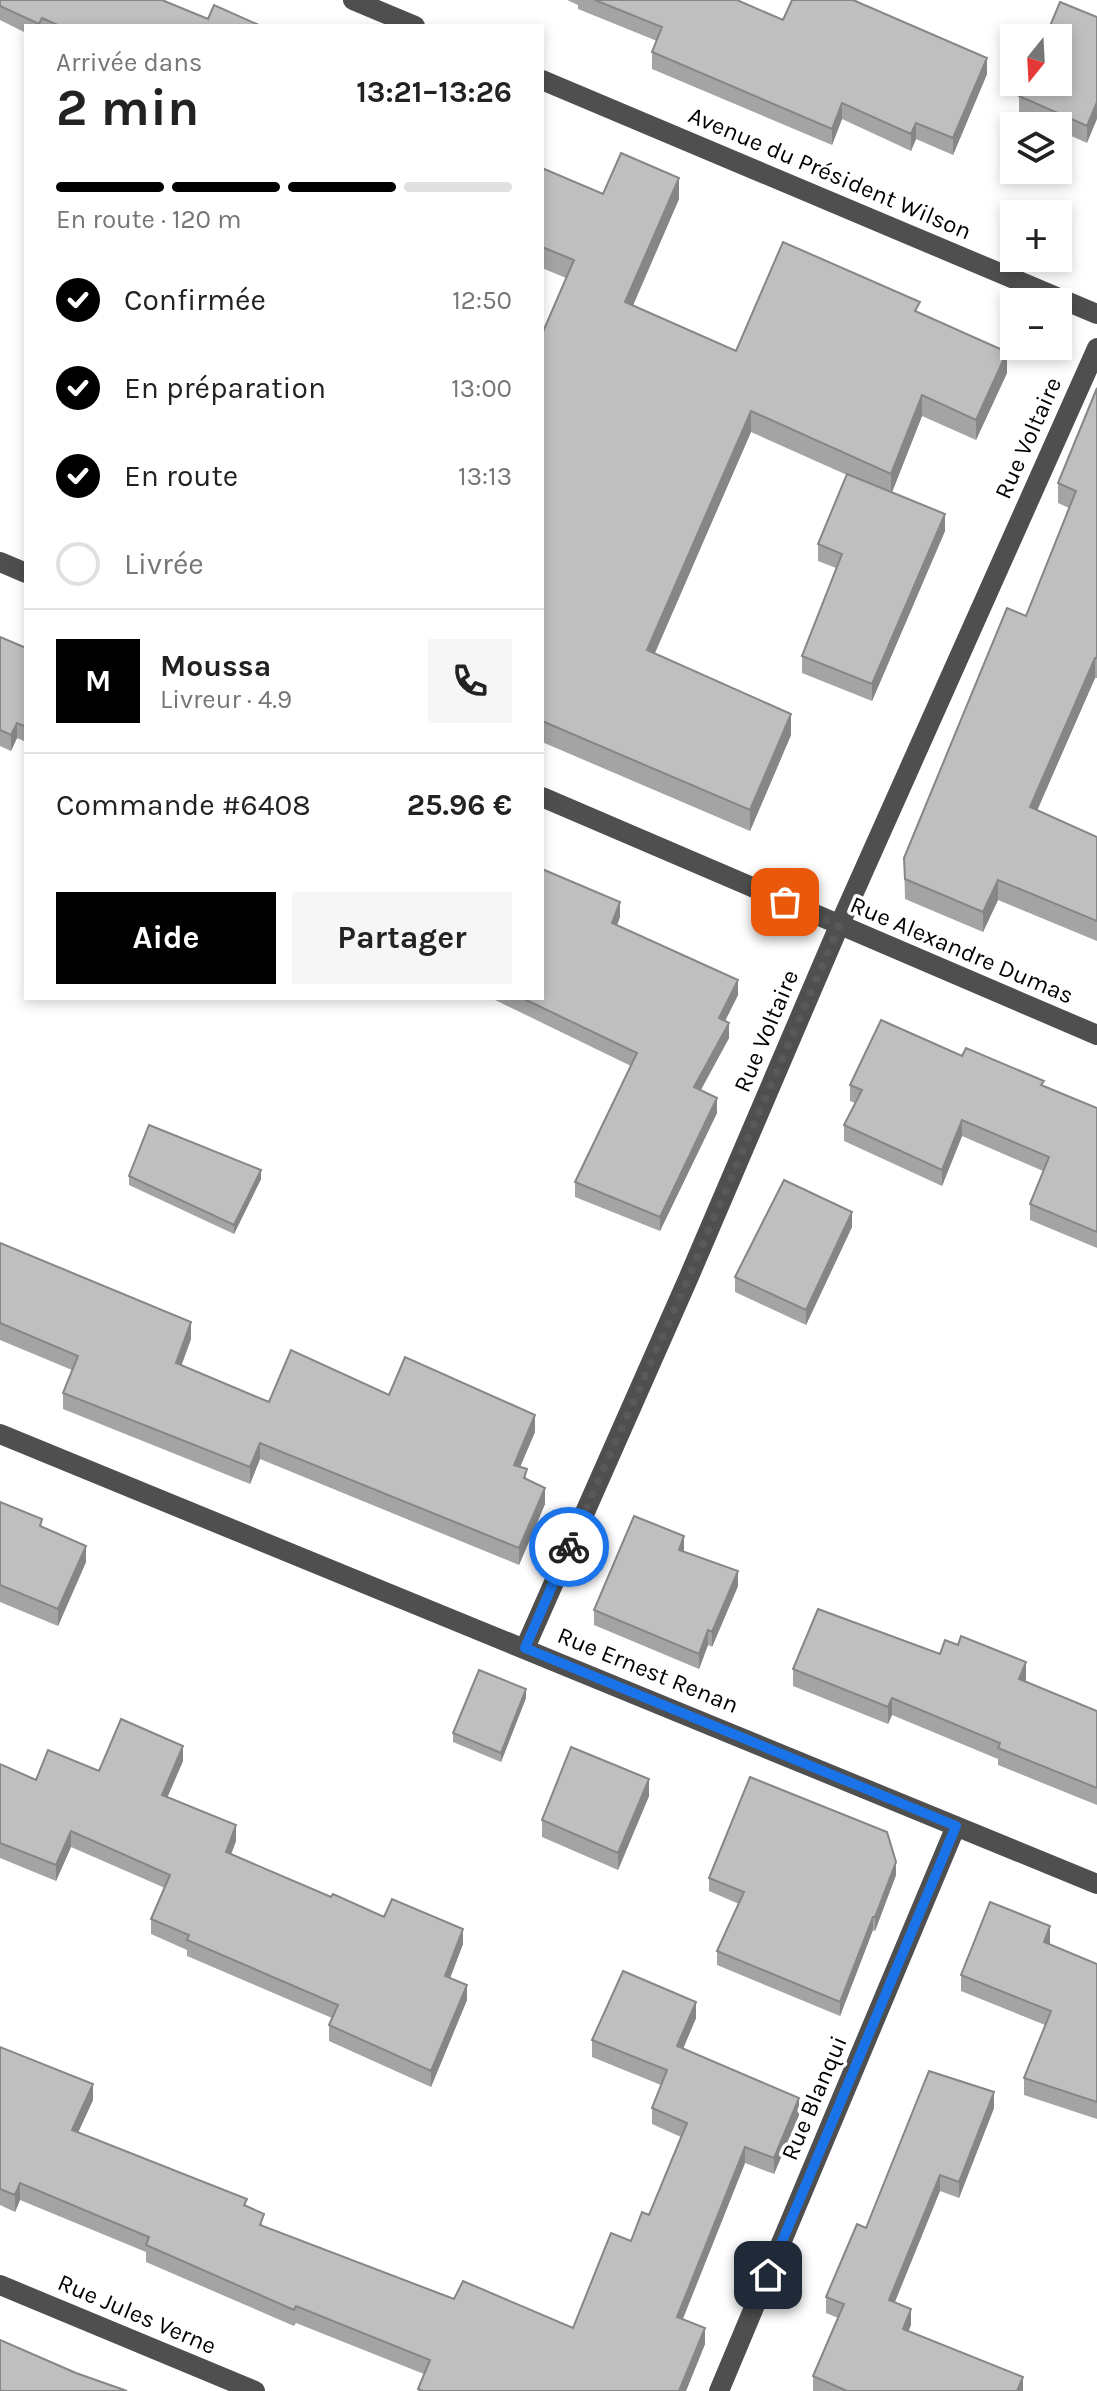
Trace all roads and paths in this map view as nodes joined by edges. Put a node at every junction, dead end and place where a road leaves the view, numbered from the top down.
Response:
1 (353, 0) edge
2 (410, 24) edge
3 (544, 81) edge
4 (1097, 314) edge
5 (1097, 348) edge
6 (0, 562) edge
7 (24, 572) edge
8 (544, 798) edge
9 (839, 926) junction
10 (1097, 1035) edge
11 (0, 1434) edge
12 (525, 1648) junction
13 (956, 1826) junction
14 (1097, 1884) edge
15 (0, 2285) edge
16 (255, 2391) edge
17 (719, 2391) edge

1 - 2 street
3 - 4 street, Avenue du Président Wilson
5 - 9 street, Rue Voltaire
6 - 7 street
8 - 9 street, Rue Alexandre Dumas
9 - 10 street, Rue Alexandre Dumas
9 - 12 street, Rue Voltaire
11 - 12 street, Rue Ernest Renan
12 - 13 street, Rue Ernest Renan
13 - 14 street, Rue Ernest Renan
13 - 17 street, Rue Blanqui
15 - 16 street, Rue Jules Verne

